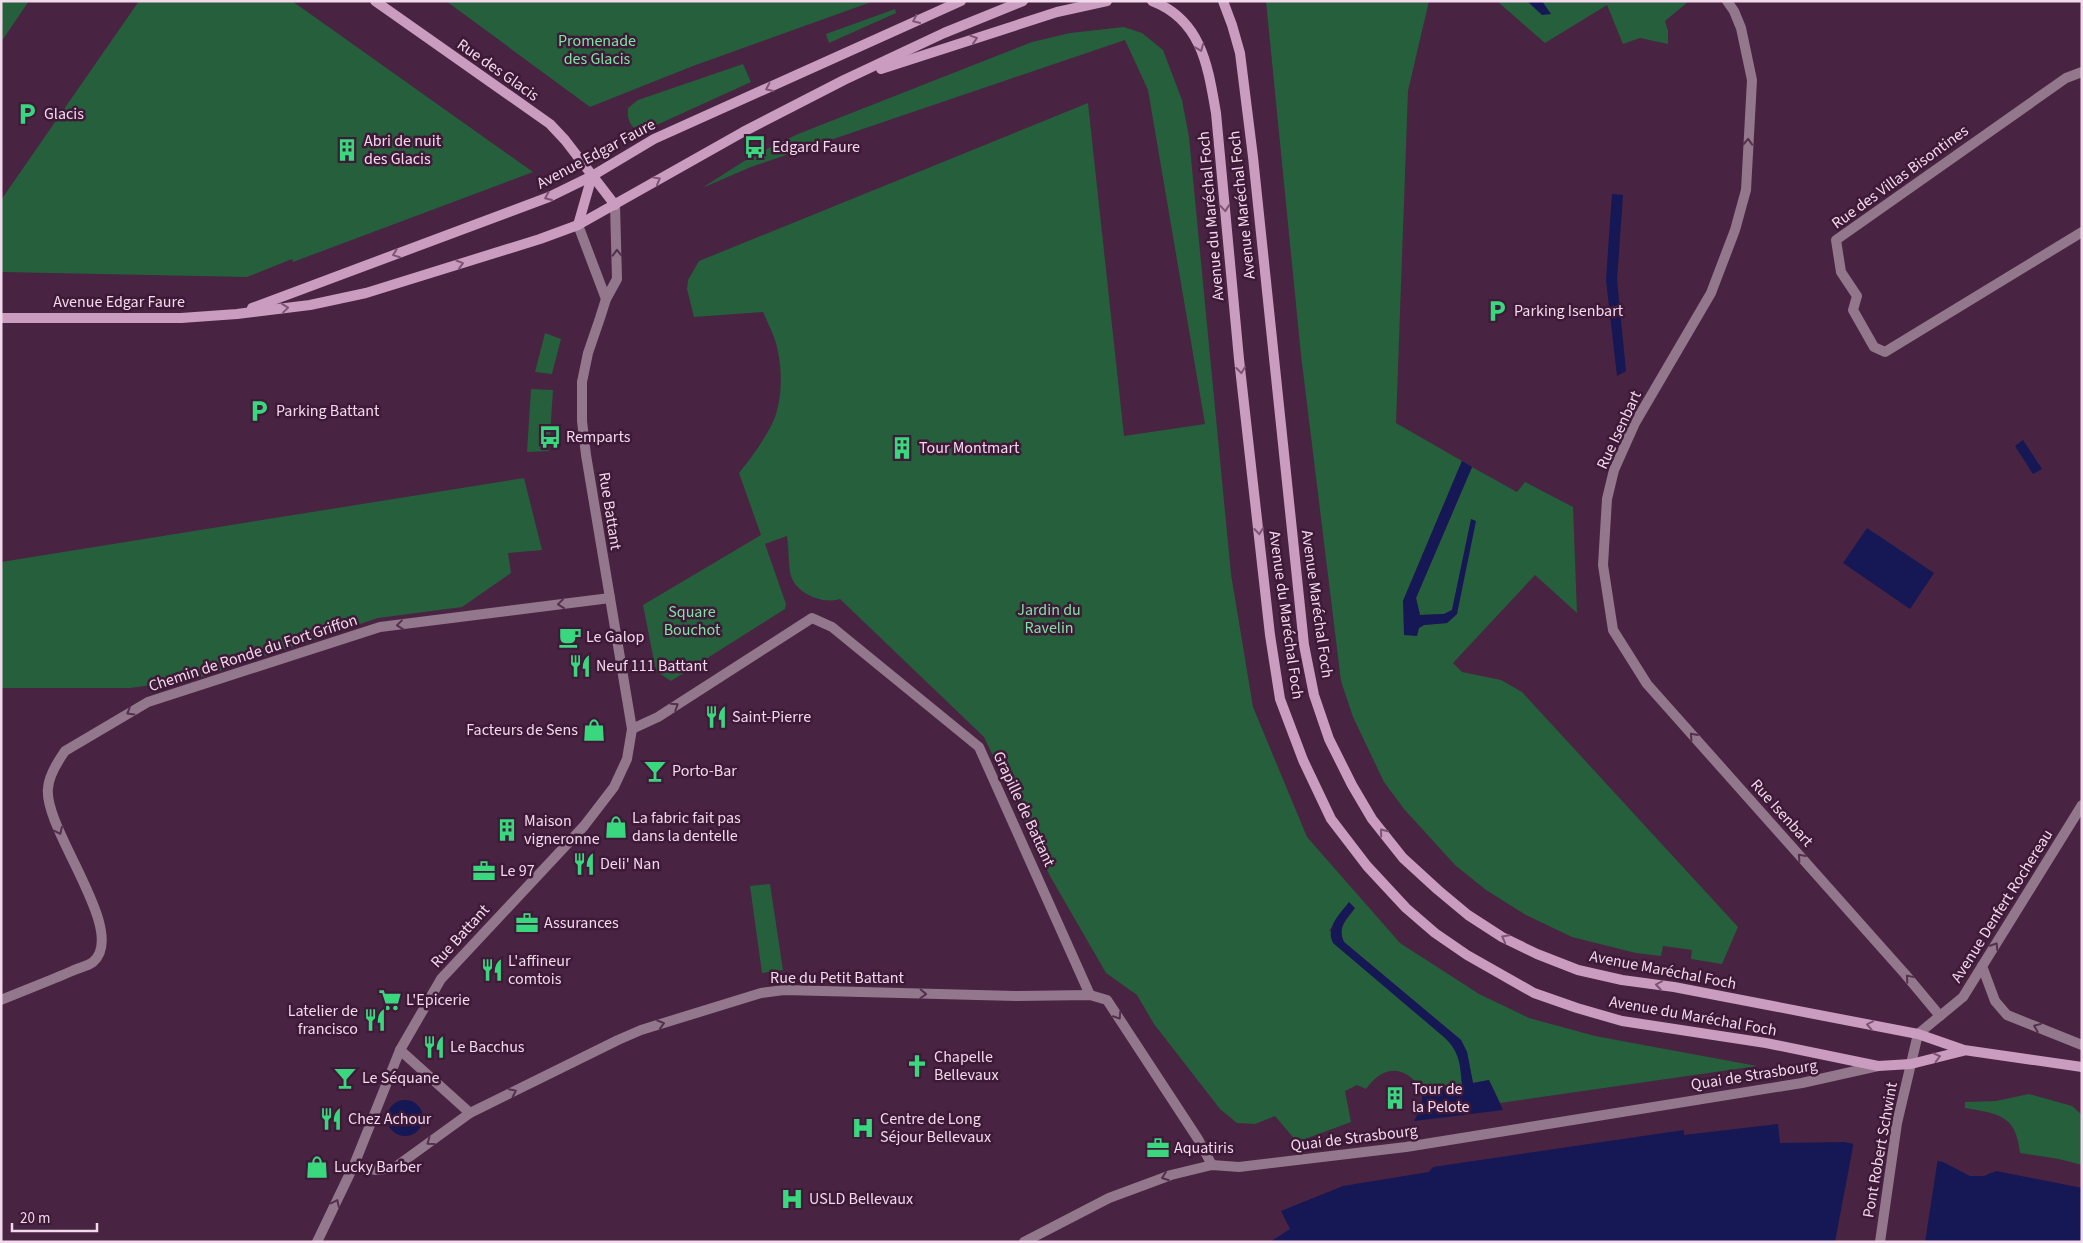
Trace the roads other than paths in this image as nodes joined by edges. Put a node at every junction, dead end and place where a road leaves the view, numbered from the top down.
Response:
1 (375, 1) edge
2 (961, 1) edge
3 (1023, 1) edge
4 (1107, 1) edge
5 (1152, 1) edge
6 (1223, 1) edge
7 (1727, 1) edge
8 (2082, 72) edge
9 (844, 80) junction
10 (592, 176) junction
11 (615, 205) junction
12 (578, 225) junction
13 (2082, 232) edge
14 (606, 299) junction
15 (237, 314) junction
16 (1, 318) edge
17 (610, 598) junction
18 (632, 729) junction
19 (2082, 805) edge
20 (1982, 966) junction
21 (1090, 996) junction
22 (1, 1000) edge
23 (1940, 1016) junction
24 (1918, 1034) junction
25 (2082, 1045) edge
26 (400, 1050) junction
27 (1964, 1050) junction
28 (1911, 1064) junction
29 (1878, 1066) junction
30 (2082, 1067) edge
31 (470, 1113) junction
32 (354, 1165) junction
33 (1212, 1165) junction
34 (317, 1242) edge
35 (1024, 1242) edge
36 (1880, 1242) edge

1 - 10 main road, Rue des Glacis
2 -> 10 main road, Avenue Edgar Faure
3 - 9 main road, Avenue Edgar Faure
9 -> 4 main road, Avenue Edgar Faure
5 -> 29 main road, Avenue du Maréchal Foch
24 -> 6 main road, Avenue Maréchal Foch
23 -> 7 street, Rue Isenbart
8 - 13 street, Rue des Villas Bisontines
11 -> 9 main road, Avenue Edgar Faure
10 - 11 main road, Rue des Glacis
10 - 12 main road
10 -> 15 main road, Avenue Edgar Faure
11 - 12 main road, Avenue Edgar Faure
14 -> 11 street, Rue Battant
12 - 14 street
15 -> 12 main road, Avenue Edgar Faure
14 - 17 street, Rue Battant
15 - 16 main road, Avenue Edgar Faure
17 - 18 street, Rue Battant
17 -> 22 street, Chemin de Ronde du Fort Griffon
18 -> 21 street, Grapille de Battant
18 - 26 street, Rue Battant
20 -> 19 street, Avenue Denfert Rochereau
20 - 23 street, Avenue Denfert Rochereau
25 -> 20 street
31 -> 21 street, Rue du Petit Battant
21 -> 33 street, Rue du Petit Battant
23 - 24 street, Avenue Denfert Rochereau
24 - 27 main road, Avenue Maréchal Foch
24 - 28 street
26 - 31 street
26 - 32 street, Rue Battant
28 -> 27 main road, Avenue du Maréchal Foch
27 - 30 main road
28 - 29 main road, Avenue du Maréchal Foch
28 - 36 street, Pont Robert Schwint
29 - 33 street, Quai de Strasbourg
31 -> 32 street, Rue du Petit Battant
34 -> 32 street, Rue Battant
33 -> 35 street, Quai de Strasbourg

